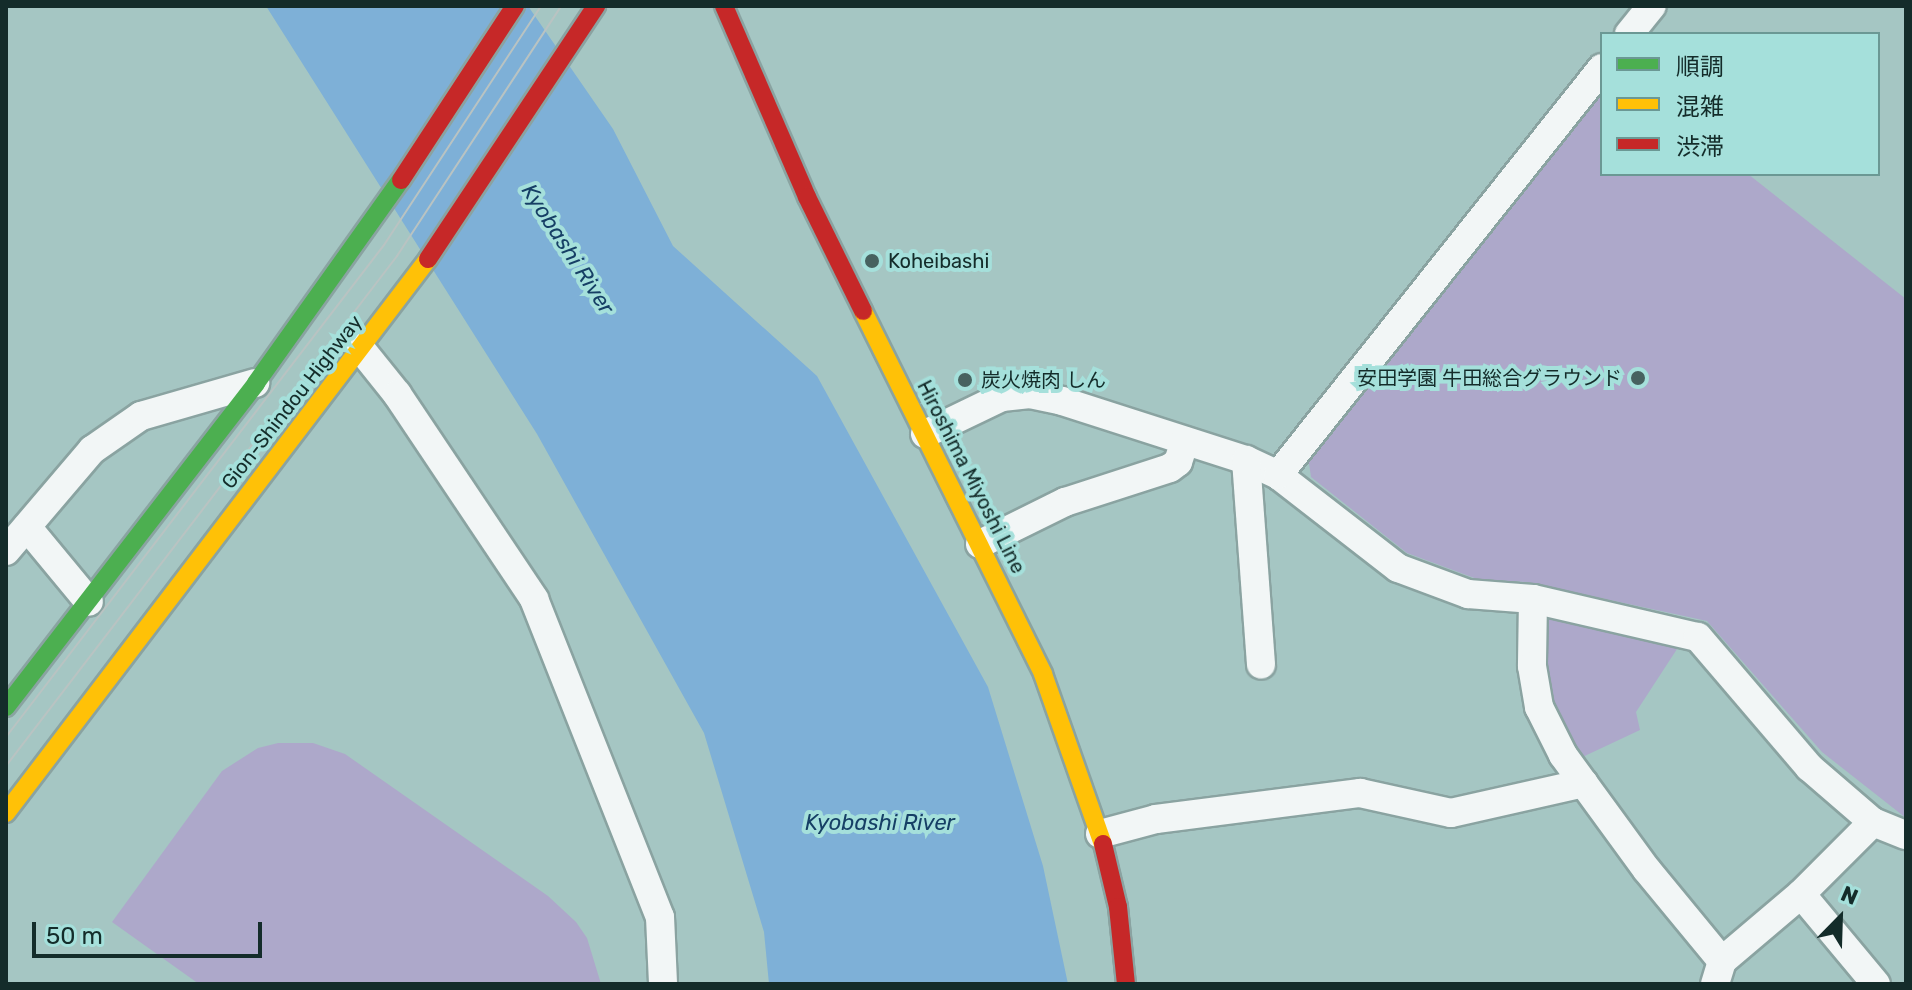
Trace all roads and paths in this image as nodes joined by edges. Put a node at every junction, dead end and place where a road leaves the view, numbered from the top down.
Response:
1 (515, 6) edge
2 (596, 6) edge
3 (724, 6) edge
4 (1652, 6) edge
5 (1631, 32) edge
6 (1600, 71) edge
7 (360, 348) junction
8 (256, 383) junction
9 (925, 434) junction
10 (1185, 441) junction
11 (1246, 460) junction
12 (1278, 475) junction
13 (27, 527) junction
14 (980, 544) junction
15 (6, 551) edge
16 (1533, 599) junction
17 (89, 602) junction
18 (1261, 664) dead end
19 (6, 707) edge
20 (1584, 783) junction
21 (6, 813) edge
22 (1873, 822) junction
23 (1100, 834) junction
24 (1906, 835) edge
25 (1801, 894) junction
26 (1718, 973) edge
27 (663, 984) edge
28 (1126, 984) edge
29 (1876, 984) edge

1 - 8 main road, Gion-Shindou Highway
2 - 7 main road, Gion-Shindou Highway
3 - 9 main road, Hiroshima Miyoshi Line
4 - 5 street
6 - 12 street
7 - 21 main road, Gion-Shindou Highway
7 - 27 street
8 - 13 street
8 - 17 main road, Gion-Shindou Highway
9 - 10 street
9 - 14 main road, Hiroshima Miyoshi Line
10 - 11 street
10 - 14 street
11 - 12 street
11 - 18 street
12 - 16 street
13 - 15 street
13 - 17 street
14 - 23 main road, Hiroshima Miyoshi Line
16 - 20 street
16 - 22 street
17 - 19 main road, Gion-Shindou Highway
20 - 23 street
20 - 26 street
22 - 24 street
22 - 25 street
23 - 28 main road, Hiroshima Miyoshi Line
25 - 26 street
25 - 29 street

